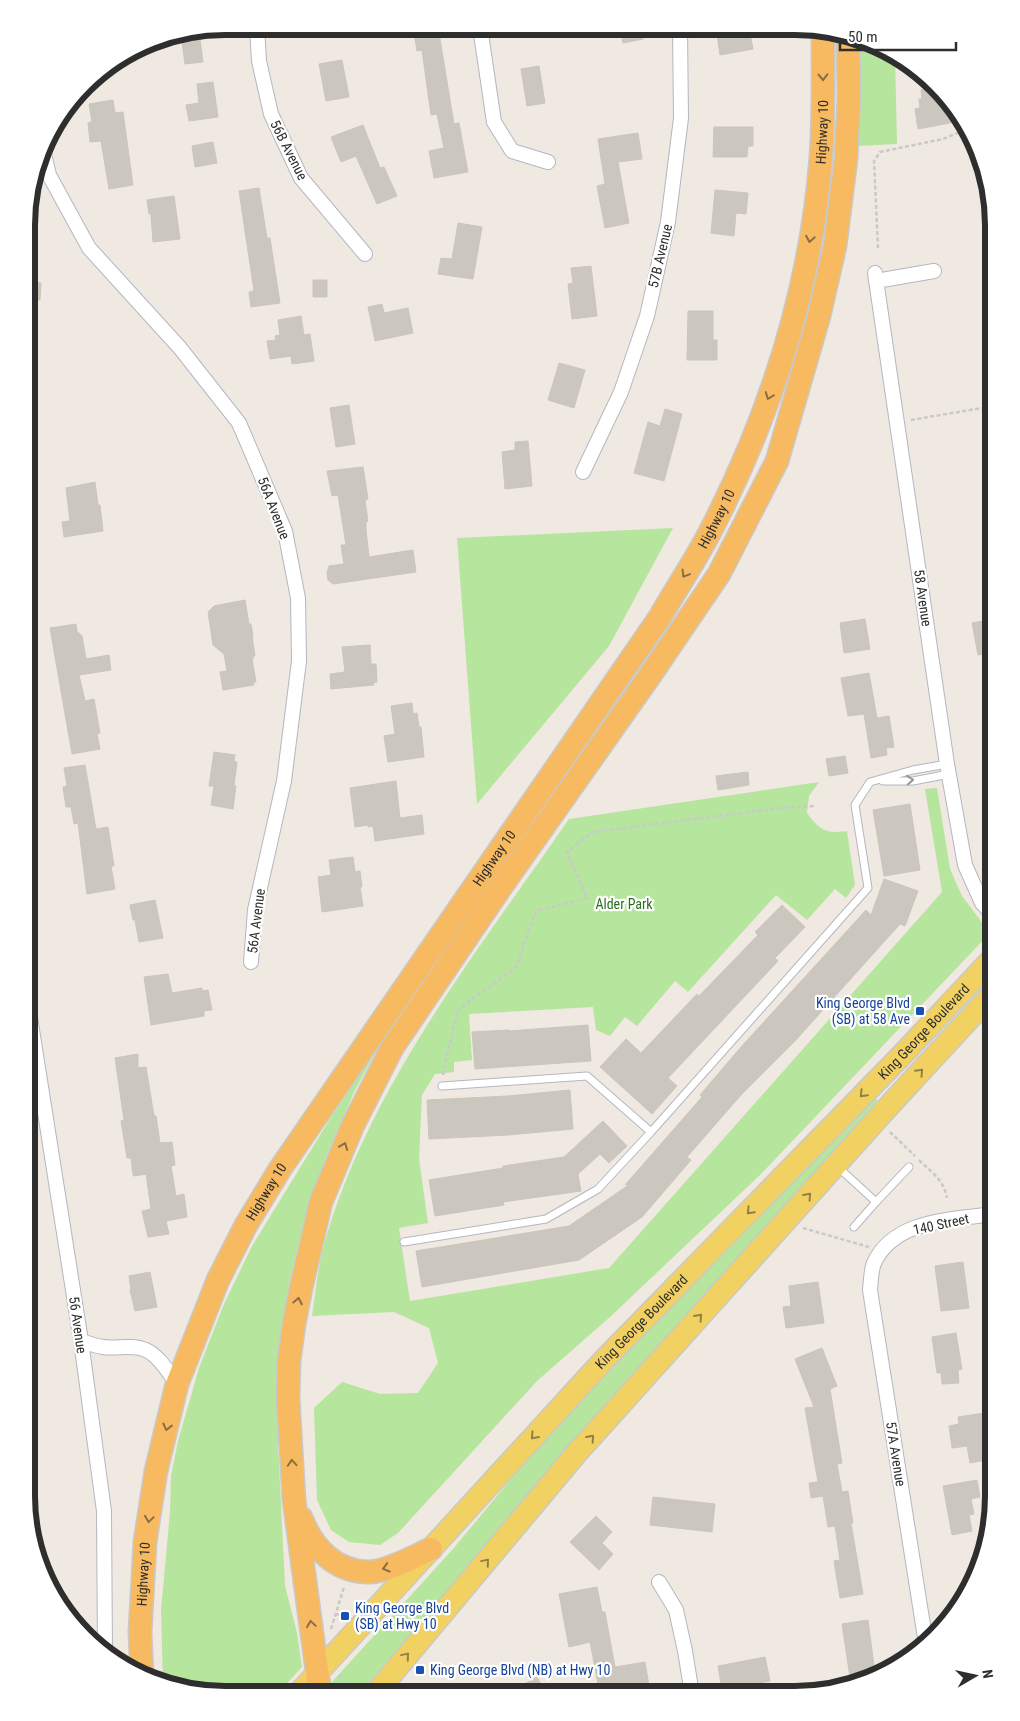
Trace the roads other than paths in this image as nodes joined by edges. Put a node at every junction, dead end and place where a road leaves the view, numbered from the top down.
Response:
1 (258, 35) edge
2 (481, 35) edge
3 (680, 35) edge
4 (823, 38) edge
5 (848, 42) edge
6 (46, 162) edge
7 (548, 162) dead end
8 (365, 254) dead end
9 (934, 271) dead end
10 (583, 472) dead end
11 (948, 769) junction
12 (985, 906) edge
13 (251, 962) dead end
14 (985, 967) edge
15 (985, 1004) edge
16 (35, 1049) edge
17 (442, 1086) dead end
18 (651, 1132) junction
19 (836, 1165) junction
20 (909, 1167) dead end
21 (876, 1202) junction
22 (985, 1215) edge
23 (854, 1227) dead end
24 (404, 1242) dead end
25 (874, 1264) joint
26 (81, 1341) junction
27 (177, 1384) junction
28 (294, 1500) junction
29 (431, 1549) junction
30 (658, 1582) dead end
31 (924, 1635) edge
32 (105, 1643) edge
33 (142, 1666) edge
34 (319, 1683) edge
35 (382, 1686) edge
36 (691, 1686) edge

1 - 8 street, 56B Avenue
2 - 7 street
3 - 10 street, 57B Avenue
4 -> 27 highway, Highway 10
28 -> 5 highway, Highway 10
6 - 13 street, 56A Avenue
9 - 11 street, 58 Avenue
11 - 12 street, 58 Avenue
11 - 18 lane
14 -> 29 main road, King George Boulevard
19 -> 15 main road, King George Boulevard
16 - 26 street, 56 Avenue
17 - 18 lane
18 - 24 lane
19 - 21 lane
35 -> 19 main road, King George Boulevard
20 - 21 lane
21 - 23 lane
22 - 25 street, 140 Street
25 - 31 street, 57A Avenue
26 - 27 street
26 - 32 street, 56 Avenue
27 -> 33 highway, Highway 10
29 -> 28 highway
34 -> 28 highway, Highway 10
29 - 34 main road, King George Boulevard
30 - 36 street

